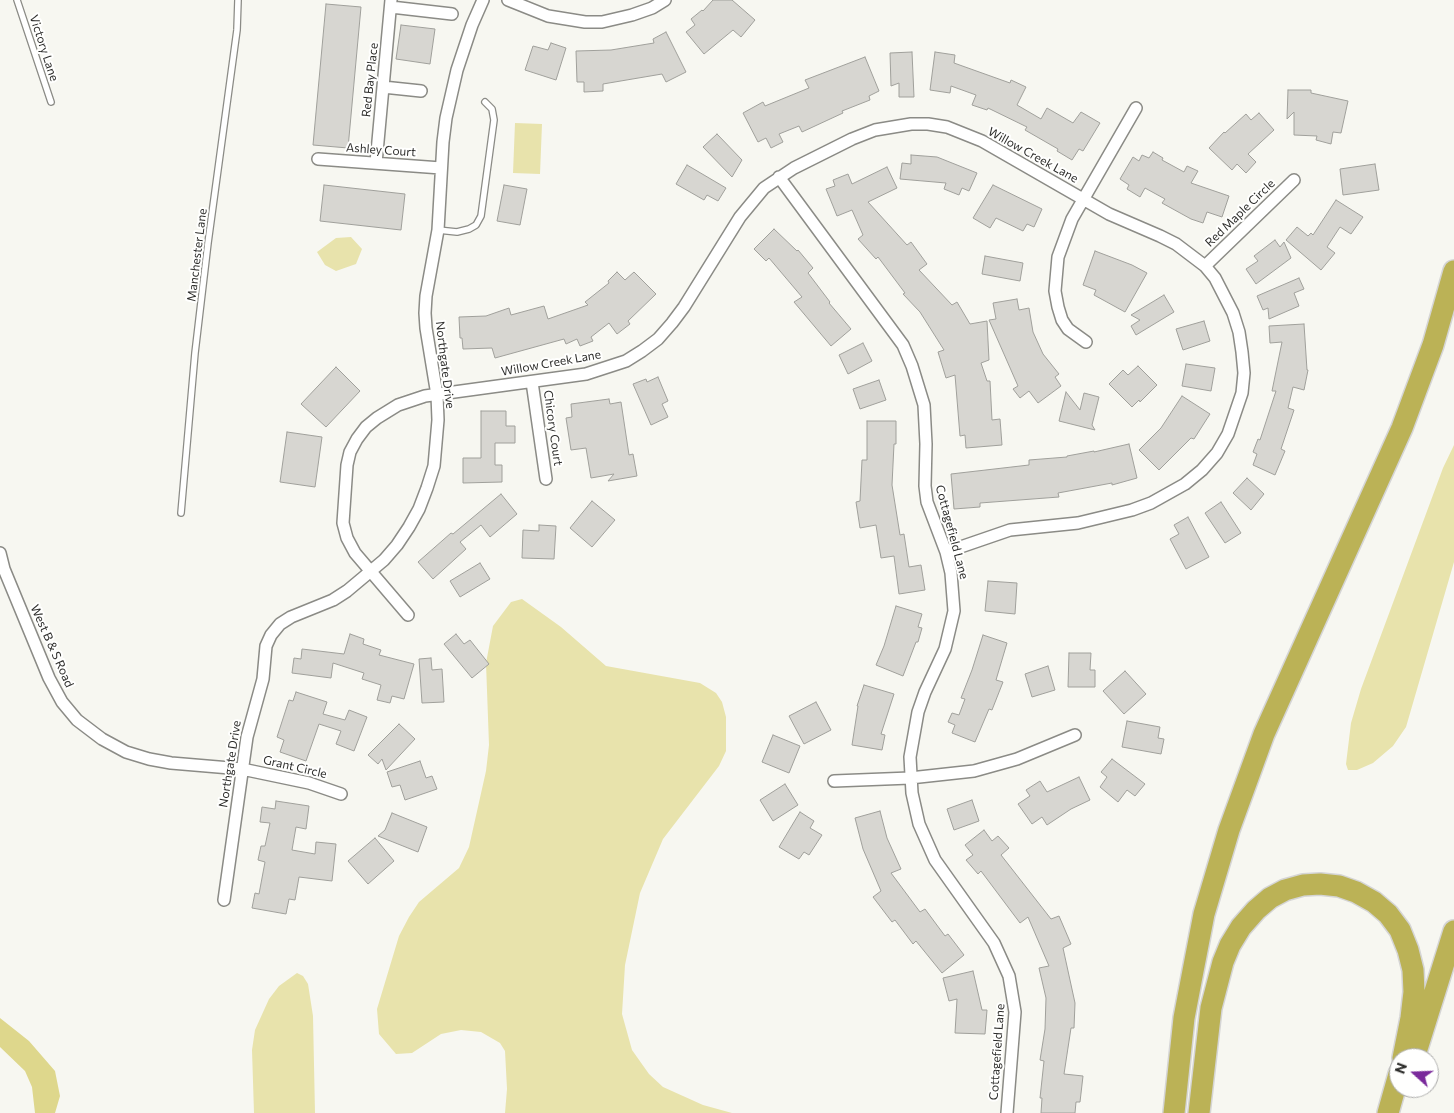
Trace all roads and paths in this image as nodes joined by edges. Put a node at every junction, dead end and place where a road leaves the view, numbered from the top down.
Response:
1 (17, 0) edge
2 (238, 0) edge
3 (483, 0) edge
4 (508, 0) edge
5 (665, 0) edge
6 (391, 4) edge
7 (452, 14) dead end
8 (383, 87) junction
9 (421, 91) dead end
10 (51, 102) dead end
11 (485, 102) dead end
12 (1136, 108) dead end
13 (318, 159) dead end
14 (376, 163) junction
15 (441, 168) junction
16 (779, 177) junction
17 (1294, 180) dead end
18 (1082, 198) junction
19 (438, 230) junction
20 (1205, 266) junction
21 (1454, 271) edge
22 (1086, 342) dead end
23 (532, 382) junction
24 (437, 395) junction
25 (546, 479) dead end
26 (181, 513) dead end
27 (946, 552) junction
28 (0, 553) edge
29 (371, 573) junction
30 (408, 615) dead end
31 (1075, 735) dead end
32 (242, 769) junction
33 (910, 778) junction
34 (834, 781) dead end
35 (341, 794) dead end
36 (224, 900) dead end
37 (1454, 931) edge
38 (1405, 1048) edge
39 (1417, 1048) edge
40 (1392, 1098) edge
41 (1399, 1098) edge
42 (1007, 1113) edge
43 (1174, 1113) edge
44 (1199, 1113) edge
45 (1388, 1113) edge
46 (1394, 1113) edge

1 - 10 lane, Victory Lane
2 - 26 lane, Manchester Lane
3 - 15 street, Northgate Drive
4 - 5 street
6 - 7 street
6 - 8 street, Red Bay Place
8 - 9 street
8 - 14 street, Red Bay Place
11 - 19 lane
12 - 18 street
13 - 14 street, Ashley Court
14 - 15 street, Ashley Court
15 - 19 street, Northgate Drive
16 - 18 street, Willow Creek Lane
16 - 23 street, Willow Creek Lane
16 - 27 street, Cottagefield Lane
17 - 20 street, Red Maple Circle
18 - 20 street, Willow Creek Lane
18 - 22 street
19 - 24 street, Northgate Drive
20 - 27 street, Willow Creek Lane
21 - 43 highway
23 - 24 street, Willow Creek Lane
23 - 25 street, Chicory Court
24 - 29 street, Northgate Drive
24 - 29 street, Willow Creek Lane
27 - 33 street, Cottagefield Lane
28 - 32 street, West B & S Road
29 - 30 street, Willow Creek Lane
29 - 32 street, Northgate Drive
31 - 33 street
32 - 35 street, Grant Circle
32 - 36 street, Northgate Drive
33 - 34 street
33 - 42 street, Cottagefield Lane
37 - 39 highway
38 - 44 highway
40 - 45 highway
41 - 46 highway

